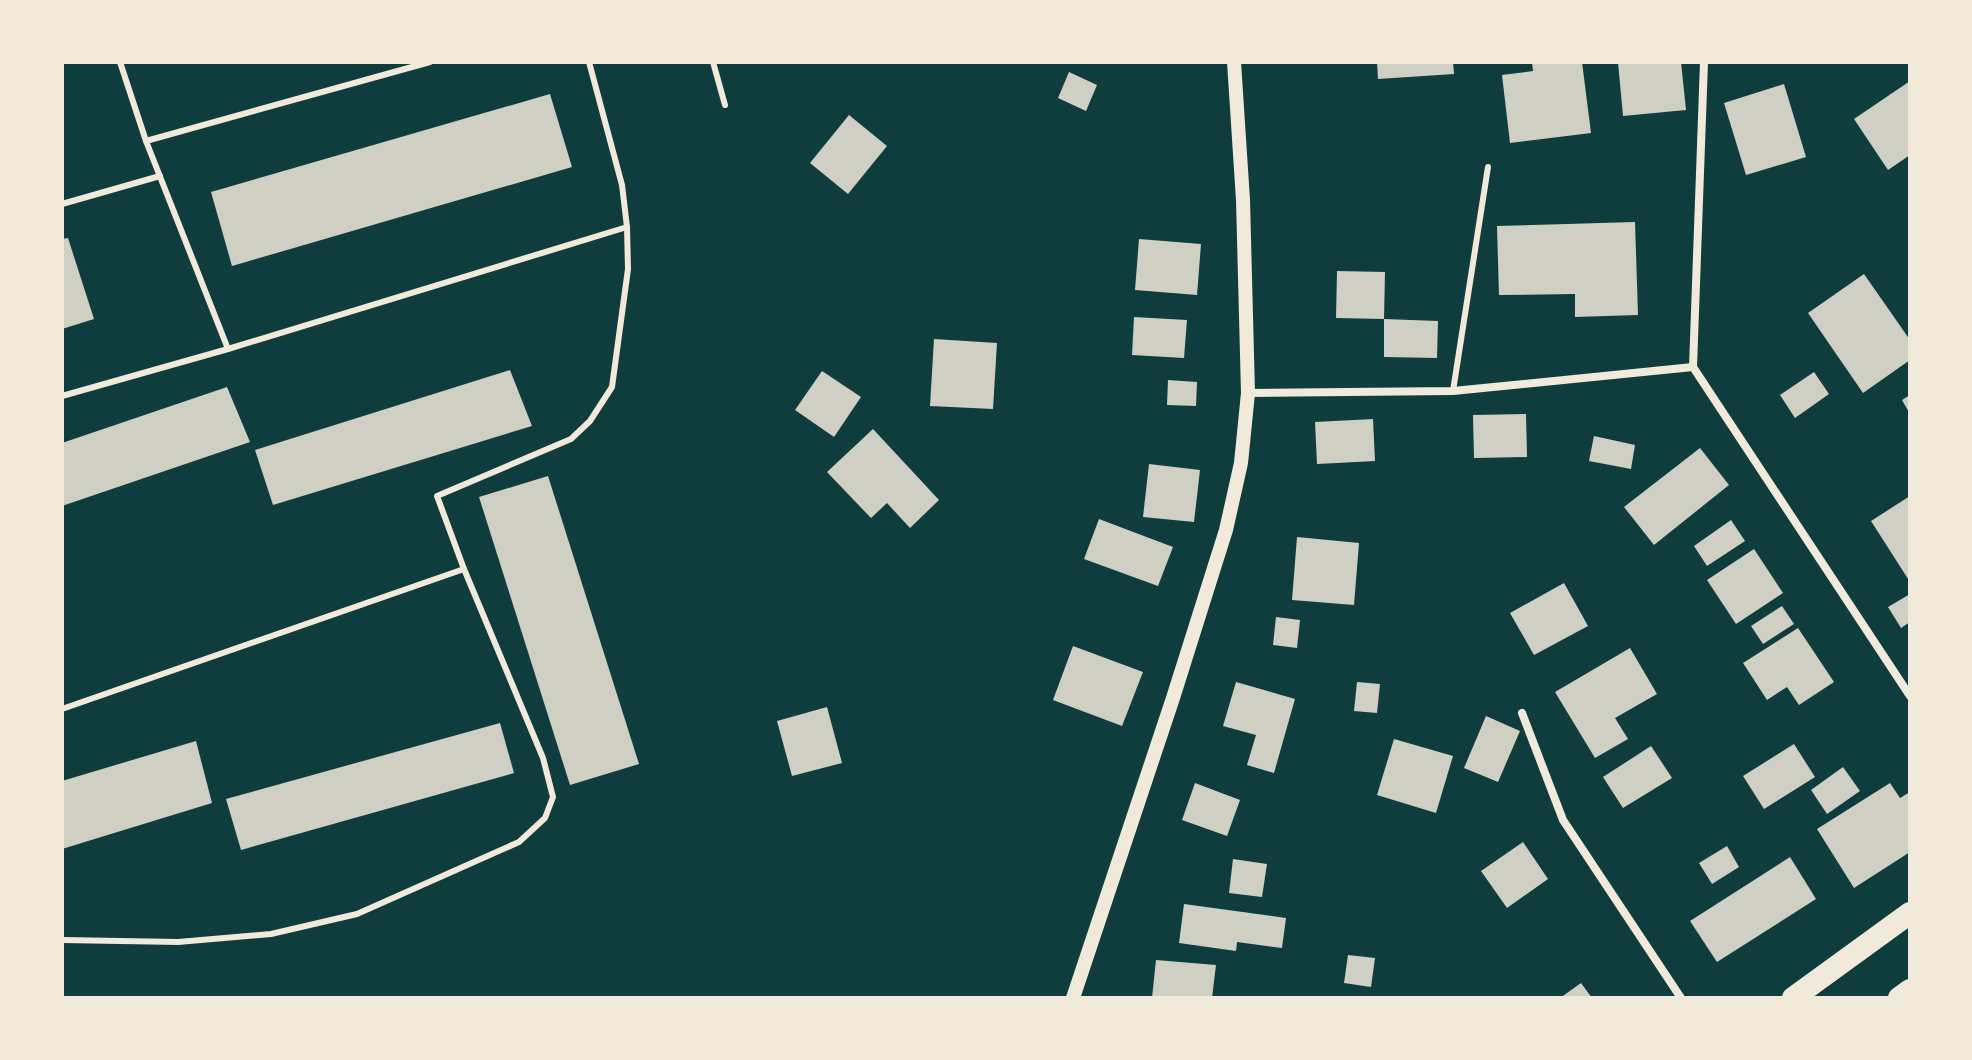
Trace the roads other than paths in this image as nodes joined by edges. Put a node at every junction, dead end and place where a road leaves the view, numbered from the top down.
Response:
1 (120, 62) edge
2 (430, 62) edge
3 (589, 62) edge
4 (713, 62) edge
5 (1704, 62) edge
6 (1236, 64) edge
7 (725, 105) dead end
8 (146, 141) junction
9 (1488, 167) dead end
10 (160, 176) junction
11 (62, 204) edge
12 (627, 227) junction
13 (228, 349) junction
14 (1693, 367) junction
15 (1453, 391) junction
16 (1248, 393) junction
17 (62, 396) edge
18 (464, 569) junction
19 (1910, 696) edge
20 (62, 709) edge
21 (1522, 713) dead end
22 (1910, 913) edge
23 (62, 940) edge
24 (1910, 990) edge
25 (1073, 998) edge
26 (1681, 998) edge
27 (1793, 998) edge
28 (1899, 998) edge

1 - 8 lane
2 - 8 lane
3 - 12 lane
4 - 7 lane
5 - 14 street
6 - 16 street
8 - 10 lane
9 - 15 lane
10 - 11 lane
10 - 13 lane
12 - 13 lane
12 - 18 lane
13 - 17 lane
14 - 15 street
14 - 19 street
15 - 16 street
16 - 25 street
18 - 20 lane
18 - 23 lane
21 - 26 street
22 - 27 highway
24 - 28 highway

